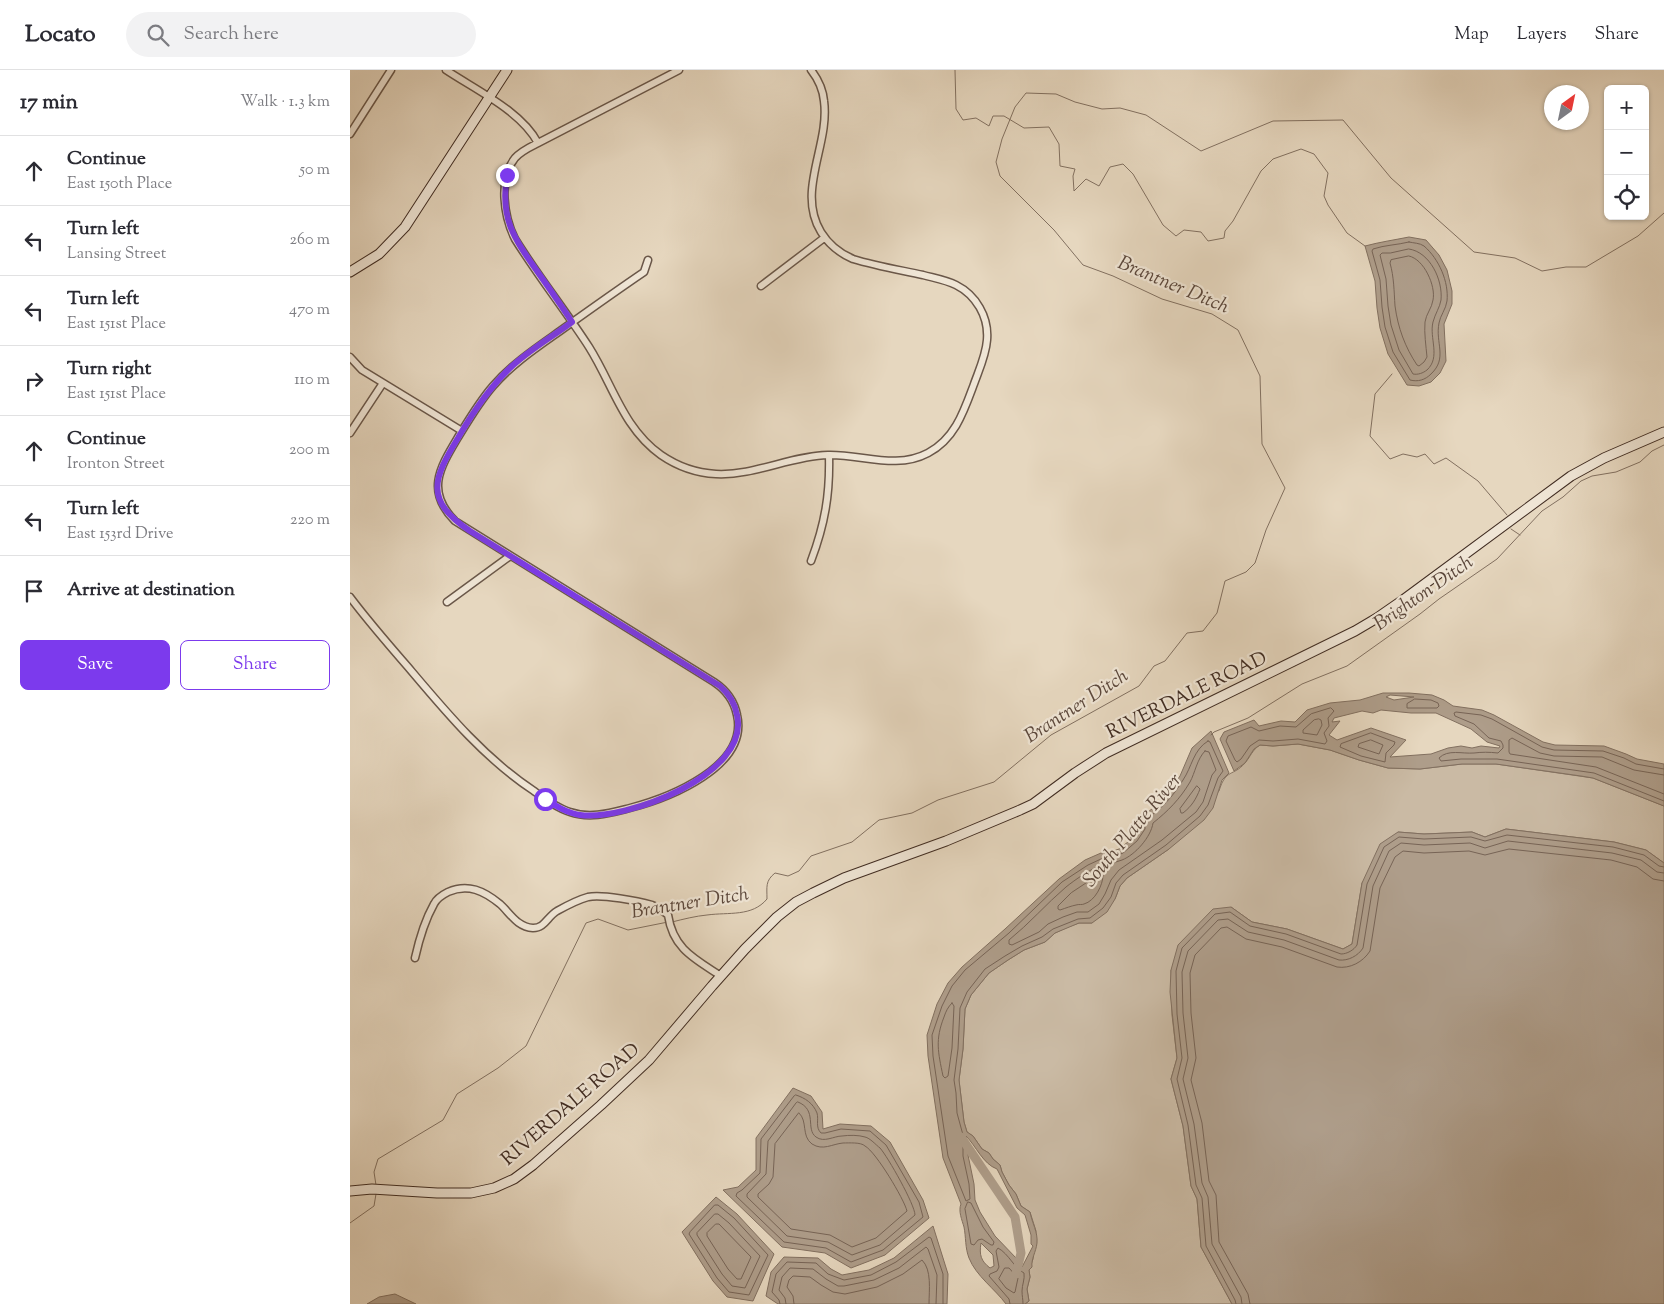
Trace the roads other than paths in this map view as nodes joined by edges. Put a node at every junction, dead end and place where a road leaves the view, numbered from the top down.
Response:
1 (391, 70) edge
2 (446, 70) edge
3 (508, 70) edge
4 (679, 70) edge
5 (811, 70) edge
6 (489, 98) junction
7 (350, 134) edge
8 (538, 143) junction
9 (824, 238) junction
10 (648, 260) dead end
11 (350, 272) edge
12 (761, 286) dead end
13 (572, 322) junction
14 (350, 358) edge
15 (383, 383) junction
16 (462, 431) junction
17 (1664, 432) edge
18 (350, 433) edge
19 (829, 455) junction
20 (510, 556) junction
21 (811, 561) dead end
22 (350, 596) edge
23 (447, 602) dead end
24 (415, 958) dead end
25 (721, 976) junction
26 (350, 1191) edge

1 - 7 street
2 - 6 street
3 - 6 street
4 - 8 street
5 - 9 street
6 - 8 street
6 - 11 street
8 - 13 street
9 - 12 street
9 - 19 street
10 - 13 street
13 - 16 street
13 - 19 street
14 - 15 street
15 - 16 street
15 - 18 street
16 - 20 street
17 - 25 street, RIVERDALE ROAD
19 - 21 street
20 - 22 street
20 - 23 street
24 - 25 street
25 - 26 street, RIVERDALE ROAD

